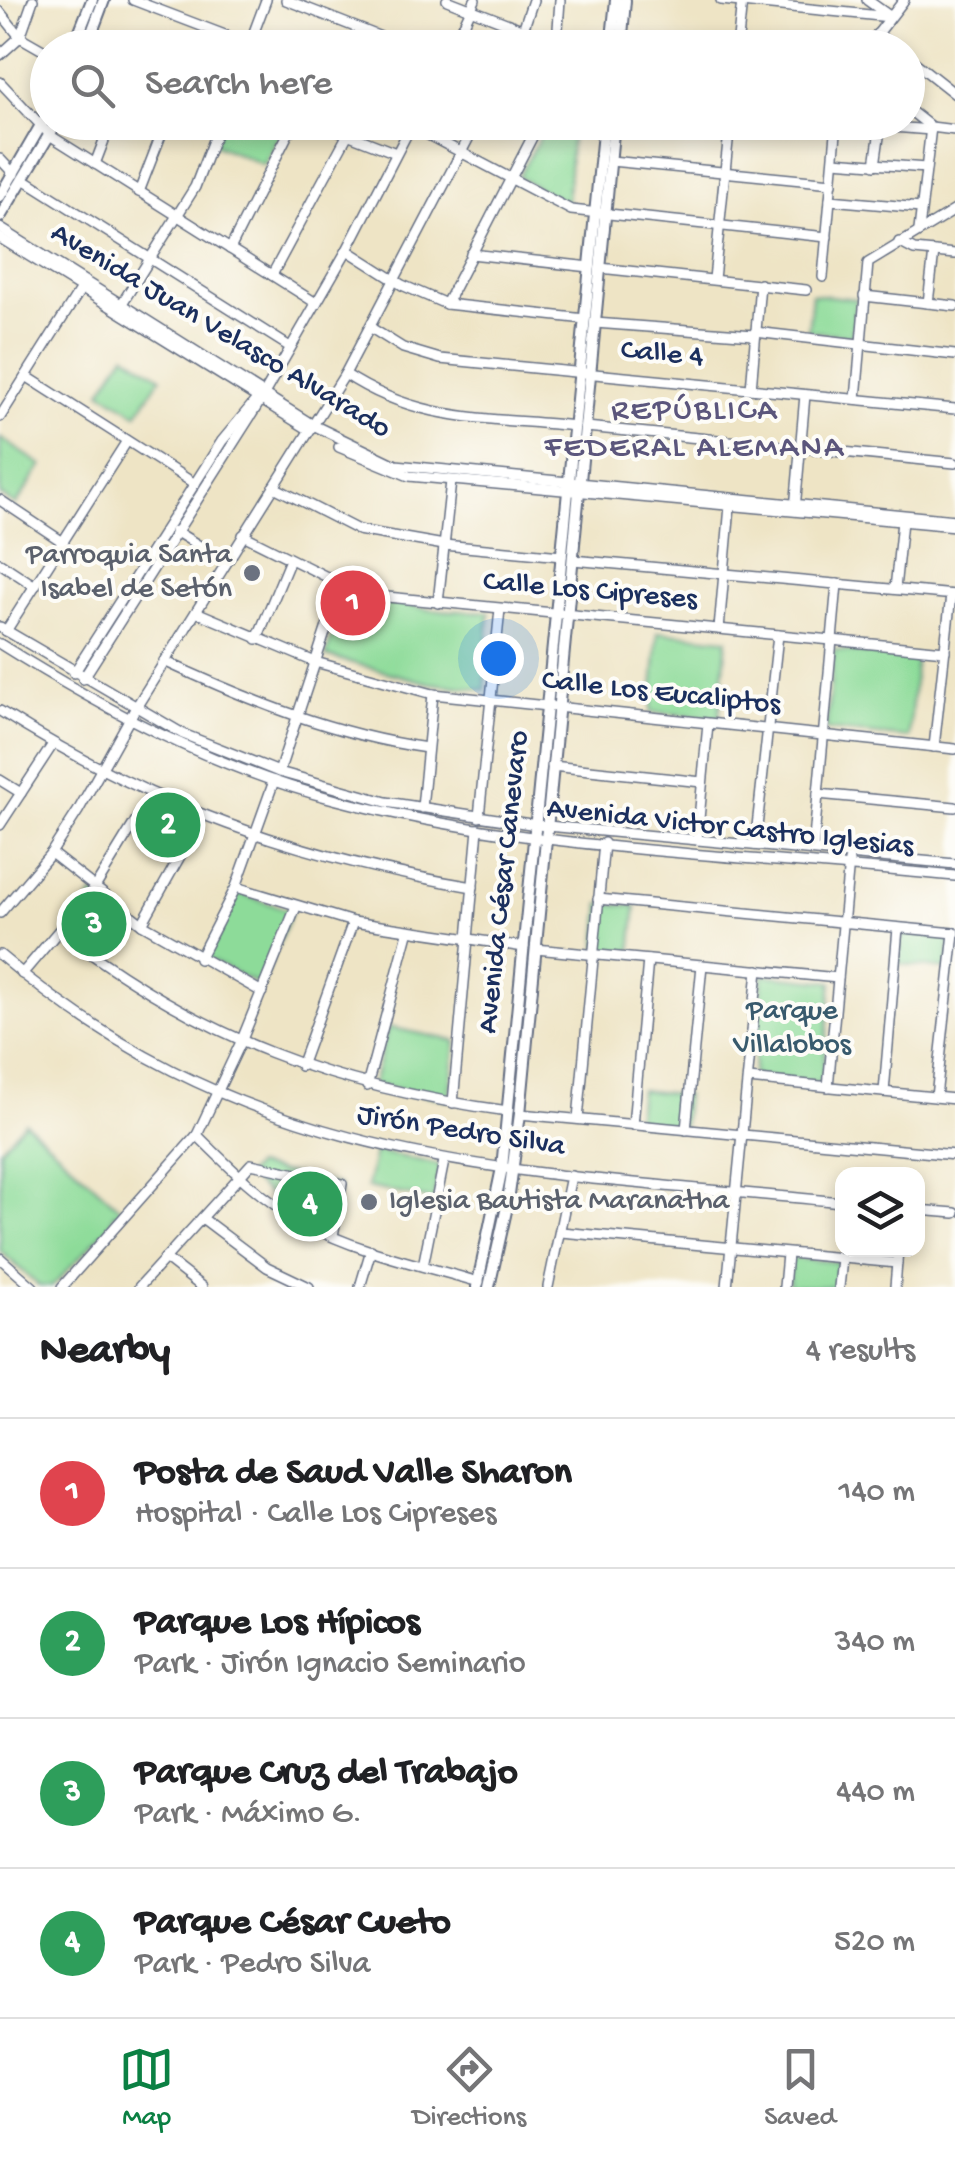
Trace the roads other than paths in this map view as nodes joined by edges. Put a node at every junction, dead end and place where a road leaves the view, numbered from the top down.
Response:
1 (34, 0) edge
2 (92, 0) edge
3 (104, 0) edge
4 (133, 0) edge
5 (266, 0) edge
6 (286, 0) edge
7 (448, 0) edge
8 (533, 0) edge
9 (560, 0) edge
10 (616, 0) edge
11 (625, 0) edge
12 (721, 0) edge
13 (867, 0) edge
14 (904, 0) edge
15 (742, 1) edge
16 (794, 3) edge
17 (474, 5) edge
18 (0, 12) edge
19 (890, 17) junction
20 (80, 30) edge
21 (93, 30) edge
22 (211, 30) edge
23 (257, 30) edge
24 (364, 30) edge
25 (462, 30) edge
26 (526, 30) joint
27 (558, 30) edge
28 (614, 30) edge
29 (622, 30) edge
30 (739, 30) edge
31 (880, 30) edge
32 (20, 37) junction
33 (30, 43) edge
34 (0, 55) edge
35 (925, 70) edge
36 (0, 82) edge
37 (955, 94) edge
38 (30, 114) edge
39 (925, 124) edge
40 (925, 128) edge
41 (931, 129) junction
42 (955, 130) edge
43 (36, 140) edge
44 (48, 140) edge
45 (57, 140) edge
46 (104, 140) edge
47 (159, 140) edge
48 (212, 140) edge
49 (285, 140) edge
50 (345, 140) edge
51 (363, 140) edge
52 (403, 140) edge
53 (441, 140) edge
54 (468, 140) edge
55 (531, 140) edge
56 (603, 140) edge
57 (613, 140) edge
58 (728, 140) edge
59 (836, 140) edge
60 (879, 140) edge
61 (462, 152) junction
62 (396, 153) junction
63 (0, 159) edge
64 (611, 161) junction
65 (834, 161) junction
66 (95, 164) junction
67 (875, 164) junction
68 (926, 168) junction
69 (724, 172) junction
70 (19, 176) junction
71 (511, 178) junction
72 (832, 183) junction
73 (139, 192) junction
74 (0, 196) edge
75 (830, 200) junction
76 (921, 208) junction
77 (955, 210) edge
78 (600, 214) junction
79 (178, 216) junction
80 (0, 218) edge
81 (719, 226) junction
82 (0, 228) edge
83 (919, 230) junction
84 (827, 236) junction
85 (0, 238) edge
86 (899, 242) junction
87 (230, 249) junction
88 (348, 250) junction
89 (934, 252) junction
90 (471, 254) junction
91 (955, 254) edge
92 (150, 259) junction
93 (595, 267) junction
94 (272, 275) junction
95 (823, 276) dead end
96 (714, 279) junction
97 (397, 282) junction
98 (760, 284) junction
99 (83, 285) junction
100 (806, 290) dead end
101 (864, 296) junction
102 (316, 303) junction
103 (446, 304) junction
104 (928, 304) junction
105 (121, 305) junction
106 (955, 306) edge
107 (590, 321) junction
108 (371, 328) junction
109 (755, 333) junction
110 (860, 344) junction
111 (290, 347) junction
112 (955, 355) edge
113 (345, 374) junction
114 (585, 374) junction
115 (26, 376) junction
116 (751, 388) junction
117 (805, 395) junction
118 (259, 396) junction
119 (856, 400) junction
120 (955, 409) edge
121 (0, 416) edge
122 (580, 427) junction
123 (311, 428) junction
124 (127, 440) junction
125 (800, 448) junction
126 (955, 464) edge
127 (450, 481) junction
128 (195, 484) junction
129 (274, 486) junction
130 (574, 488) junction
131 (0, 502) edge
132 (730, 506) junction
133 (795, 509) junction
134 (902, 521) junction
135 (955, 523) edge
136 (176, 531) junction
137 (243, 535) junction
138 (63, 542) junction
139 (444, 545) junction
140 (567, 558) junction
141 (226, 562) junction
142 (289, 562) junction
143 (0, 563) edge
144 (724, 574) junction
145 (341, 584) junction
146 (836, 584) junction
147 (35, 586) junction
148 (895, 589) junction
149 (953, 595) edge
150 (438, 602) junction
151 (500, 609) junction
152 (196, 612) junction
153 (562, 614) junction
154 (3, 629) edge
155 (719, 629) junction
156 (778, 635) junction
157 (257, 639) junction
158 (830, 640) junction
159 (0, 644) edge
160 (944, 651) junction
161 (164, 662) junction
162 (315, 662) junction
163 (79, 676) junction
164 (433, 694) junction
165 (490, 702) junction
166 (553, 708) junction
167 (0, 711) edge
168 (132, 714) junction
169 (298, 715) junction
170 (708, 724) junction
171 (768, 730) junction
172 (822, 736) junction
173 (52, 744) junction
174 (934, 747) junction
175 (426, 748) junction
176 (955, 749) edge
177 (552, 766) junction
178 (102, 772) junction
179 (277, 776) junction
180 (0, 780) edge
181 (702, 782) junction
182 (22, 793) junction
183 (818, 794) junction
184 (152, 796) junction
185 (955, 807) edge
186 (422, 808) junction
187 (202, 816) junction
188 (478, 823) junction
189 (0, 825) edge
190 (541, 831) junction
191 (256, 836) junction
192 (697, 840) junction
193 (604, 842) junction
194 (754, 845) junction
195 (813, 850) junction
196 (51, 853) junction
197 (850, 854) junction
198 (955, 864) edge
199 (848, 865) junction
200 (955, 876) edge
201 (473, 887) junction
202 (236, 888) junction
203 (94, 889) junction
204 (598, 900) junction
205 (296, 907) junction
206 (0, 913) edge
207 (354, 922) junction
208 (843, 923) junction
209 (142, 924) junction
210 (898, 928) junction
211 (60, 931) junction
212 (408, 933) junction
213 (954, 933) edge
214 (469, 942) junction
215 (530, 948) junction
216 (592, 954) junction
217 (0, 955) edge
218 (199, 959) junction
219 (648, 960) junction
220 (702, 965) junction
221 (758, 970) junction
222 (22, 974) junction
223 (838, 978) junction
224 (262, 992) junction
225 (242, 1042) junction
226 (301, 1066) junction
227 (748, 1079) junction
228 (368, 1086) junction
229 (828, 1087) junction
230 (884, 1092) junction
231 (218, 1095) junction
232 (936, 1097) junction
233 (955, 1099) edge
234 (452, 1104) junction
235 (514, 1112) junction
236 (578, 1120) junction
237 (633, 1125) junction
238 (686, 1130) junction
239 (196, 1135) junction
240 (742, 1135) junction
241 (955, 1156) edge
242 (444, 1161) junction
243 (507, 1169) junction
244 (240, 1176) junction
245 (571, 1176) junction
246 (737, 1192) junction
247 (835, 1201) edge
248 (925, 1211) edge
249 (955, 1213) edge
250 (202, 1218) junction
251 (560, 1232) junction
252 (333, 1236) junction
253 (732, 1248) junction
254 (371, 1250) junction
255 (787, 1254) junction
256 (897, 1257) edge
257 (166, 1258) junction
258 (842, 1259) junction
259 (897, 1263) junction
260 (2, 1264) edge
261 (423, 1266) junction
262 (482, 1285) edge
263 (32, 1287) edge
264 (62, 1287) edge
265 (139, 1287) edge
266 (202, 1287) edge
267 (309, 1287) edge
268 (360, 1287) edge
269 (548, 1287) edge
270 (556, 1287) edge
271 (727, 1287) edge
272 (784, 1287) edge
273 (839, 1287) edge
274 (895, 1287) edge

1 - 32 street
2 - 20 main road
3 - 21 main road
4 - 22 street
5 - 23 street
6 - 24 street
7 - 17 street
8 - 26 street
9 - 27 street
10 - 28 main road
11 - 29 main road
12 - 15 street
13 - 19 street
14 - 19 street
15 - 16 street
15 - 30 street
16 - 19 street
17 - 25 street
17 - 26 street
18 - 32 street
19 - 31 street
32 - 33 street
32 - 34 street
35 - 37 street
36 - 38 street
39 - 41 street
40 - 41 street
41 - 42 street
41 - 68 street
43 - 70 main road
44 - 70 main road
45 - 66 street
46 - 66 street
47 - 73 street
48 - 79 street
49 - 87 street
50 - 94 street
51 - 62 street
52 - 62 street
53 - 61 street
54 - 61 street
55 - 71 street
56 - 78 main road, Avenida César Canevaro
57 - 64 main road, Avenida César Canevaro
58 - 69 street
59 - 65 street
60 - 67 street
61 - 71 street
61 - 97 street
62 - 88 street
63 - 70 street
64 - 69 street
64 - 78 main road, Avenida César Canevaro
65 - 67 street
65 - 72 street
66 - 73 street
67 - 68 street
68 - 76 street
69 - 72 street
69 - 81 street
70 - 74 main road
70 - 80 main road
70 - 92 street
71 - 78 street
71 - 90 street
72 - 75 street
73 - 79 street
75 - 76 street
75 - 84 street
76 - 83 street
77 - 83 street
78 - 81 street
78 - 93 main road, Avenida César Canevaro
79 - 87 street
79 - 92 street
81 - 84 street
81 - 96 street
82 - 99 street, Avenida Juan Velasco Alvarado
83 - 86 street
84 - 95 street
85 - 99 street, Avenida Juan Velasco Alvarado
86 - 89 street
86 - 101 street
87 - 94 street
88 - 97 street
88 - 102 street
89 - 91 street
89 - 104 street
90 - 93 street
90 - 103 street
92 - 105 street
92 - 111 street
93 - 96 street
93 - 107 main road, Avenida César Canevaro
94 - 102 street
96 - 98 street
97 - 103 street
97 - 108 street
98 - 100 street
98 - 109 street
99 - 105 street, Avenida Juan Velasco Alvarado
99 - 115 street
99 - 118 street, Avenida Juan Velasco Alvarado
101 - 104 street
101 - 110 street
102 - 111 street
103 - 107 street
104 - 106 street
105 - 118 street, Avenida Juan Velasco Alvarado
107 - 109 street
107 - 114 main road, Avenida César Canevaro
108 - 113 street
108 - 114 street, Calle 4
109 - 110 street
109 - 116 street
110 - 112 street
110 - 119 street
111 - 118 street
113 - 122 street
113 - 123 street
114 - 116 street, Calle 4
114 - 122 main road, Avenida César Canevaro
115 - 121 street
115 - 124 street
116 - 117 street, Calle 4
117 - 119 street, Calle 4
117 - 125 street
118 - 123 street, Avenida Juan Velasco Alvarado
118 - 128 street
118 - 136 street
119 - 120 street, Calle 4
122 - 125 street
122 - 130 main road, Avenida César Canevaro
123 - 127 street, Avenida Juan Velasco Alvarado
123 - 129 street
123 - 130 street, Avenida Juan Velasco Alvarado
124 - 128 street
124 - 138 street
125 - 126 street
125 - 133 street
127 - 130 street, Avenida Juan Velasco Alvarado
127 - 139 street
128 - 163 street
129 - 137 street
129 - 139 street
130 - 132 street, Avenida Juan Velasco Alvarado
130 - 133 street, Avenida Juan Velasco Alvarado
130 - 140 main road, Avenida César Canevaro
131 - 138 street
132 - 133 street, Avenida Juan Velasco Alvarado
132 - 144 street
133 - 134 street, Avenida Juan Velasco Alvarado
133 - 135 street, Avenida Juan Velasco Alvarado
134 - 135 street, Avenida Juan Velasco Alvarado
134 - 148 street
136 - 141 street
136 - 163 street
137 - 141 street
137 - 142 street, Calle Los Cipreses
138 - 147 street
139 - 140 street
139 - 150 street
140 - 144 street
140 - 153 main road, Avenida César Canevaro
141 - 152 street
142 - 145 street, Calle Los Cipreses
142 - 157 street
143 - 147 street
144 - 146 street
144 - 155 street
145 - 150 street, Calle Los Cipreses
145 - 162 street
146 - 148 street
146 - 158 street
147 - 154 street
148 - 149 street
149 - 160 street
150 - 151 street, Calle Los Cipreses
151 - 153 street, Calle Los Cipreses
151 - 165 street
152 - 157 street, Calle Los Eucaliptos
152 - 161 street
153 - 155 street, Calle Los Cipreses
153 - 166 main road, Avenida César Canevaro
154 - 163 street, Avenida Victor Castro Iglesias
155 - 156 street, Calle Los Cipreses
156 - 158 street, Calle Los Cipreses
156 - 171 street
157 - 162 street, Calle Los Eucaliptos
158 - 160 street, Calle Los Cipreses
158 - 172 street
159 - 168 street, Avenida Victor Castro Iglesias
160 - 174 street
161 - 168 street
161 - 169 street
162 - 164 street, Calle Los Eucaliptos
162 - 169 street
163 - 168 street, Avenida Victor Castro Iglesias
164 - 165 street, Calle Los Eucaliptos
164 - 175 street
165 - 166 street, Calle Los Eucaliptos
165 - 188 street
166 - 170 street, Calle Los Eucaliptos
166 - 177 main road, Avenida César Canevaro
166 - 190 main road, Avenida César Canevaro
167 - 173 street
168 - 178 street
168 - 179 street, Avenida Victor Castro Iglesias
169 - 175 street
169 - 179 street
170 - 171 street, Calle Los Eucaliptos
170 - 181 street
171 - 172 street, Calle Los Eucaliptos
171 - 194 street
172 - 174 street, Calle Los Eucaliptos
172 - 183 street
173 - 178 street
173 - 182 street
174 - 176 street, Calle Los Eucaliptos
175 - 186 street
177 - 181 street
177 - 190 main road, Avenida César Canevaro
178 - 184 street
178 - 196 street
179 - 186 street, Avenida Victor Castro Iglesias
179 - 188 street, Avenida Victor Castro Iglesias
179 - 191 street
180 - 182 street
181 - 192 street
182 - 189 street
183 - 185 street
183 - 195 street
184 - 187 street
184 - 203 street
186 - 188 street, Avenida Victor Castro Iglesias
187 - 191 street
187 - 209 street
188 - 190 street, Avenida Victor Castro Iglesias
188 - 201 street
190 - 192 street, Avenida Victor Castro Iglesias
190 - 193 street, Avenida Victor Castro Iglesias
190 - 215 main road, Avenida César Canevaro
191 - 201 street
191 - 202 street
192 - 194 street, Avenida Victor Castro Iglesias
193 - 199 street, Avenida Victor Castro Iglesias
193 - 204 street
194 - 195 street, Avenida Victor Castro Iglesias
195 - 197 street, Avenida Victor Castro Iglesias
196 - 203 street
196 - 206 street
197 - 198 street, Avenida Victor Castro Iglesias
197 - 199 street
199 - 200 street, Avenida Victor Castro Iglesias
199 - 208 street
201 - 214 street
202 - 205 street
202 - 218 street
203 - 209 street
203 - 211 street
204 - 208 street
204 - 216 street
205 - 207 street
205 - 224 street
207 - 212 street
207 - 226 street
208 - 210 street
208 - 223 street
209 - 218 street
210 - 213 street
210 - 230 street
211 - 222 street
211 - 225 street
212 - 214 street
212 - 228 street
213 - 232 street
214 - 215 street
214 - 234 street
215 - 216 street
215 - 235 main road, Avenida César Canevaro
216 - 219 street
216 - 236 street
217 - 222 street, Jirón Pedro Silva
218 - 224 street
219 - 220 street
219 - 237 street
220 - 221 street
220 - 238 street
221 - 223 street
221 - 227 street
222 - 231 street, Jirón Pedro Silva
223 - 229 street
224 - 225 street
225 - 226 street
225 - 231 street
226 - 228 street
227 - 229 street
227 - 240 street
228 - 234 street
229 - 230 street
230 - 232 street
231 - 239 street
231 - 242 street, Jirón Pedro Silva
232 - 233 street
234 - 235 street
235 - 236 street
235 - 243 main road, Avenida César Canevaro
236 - 237 street
237 - 238 street
238 - 240 street
239 - 244 street
239 - 264 street
240 - 241 street
240 - 246 street
242 - 243 street, Jirón Pedro Silva
242 - 261 street
243 - 245 street, Jirón Pedro Silva
243 - 262 main road, Avenida César Canevaro
244 - 250 street
244 - 252 street
244 - 252 street
245 - 246 street, Jirón Pedro Silva
245 - 251 street
246 - 247 street, Jirón Pedro Silva
246 - 253 street
248 - 249 street
250 - 257 street
250 - 267 street
251 - 253 street
251 - 269 street
252 - 254 street
253 - 255 street
253 - 271 street
254 - 261 street
254 - 268 street
255 - 258 street
255 - 272 street
256 - 259 street
257 - 265 street
257 - 266 street
258 - 259 street
258 - 273 street
259 - 274 street
260 - 263 street
261 - 262 street
269 - 270 street

